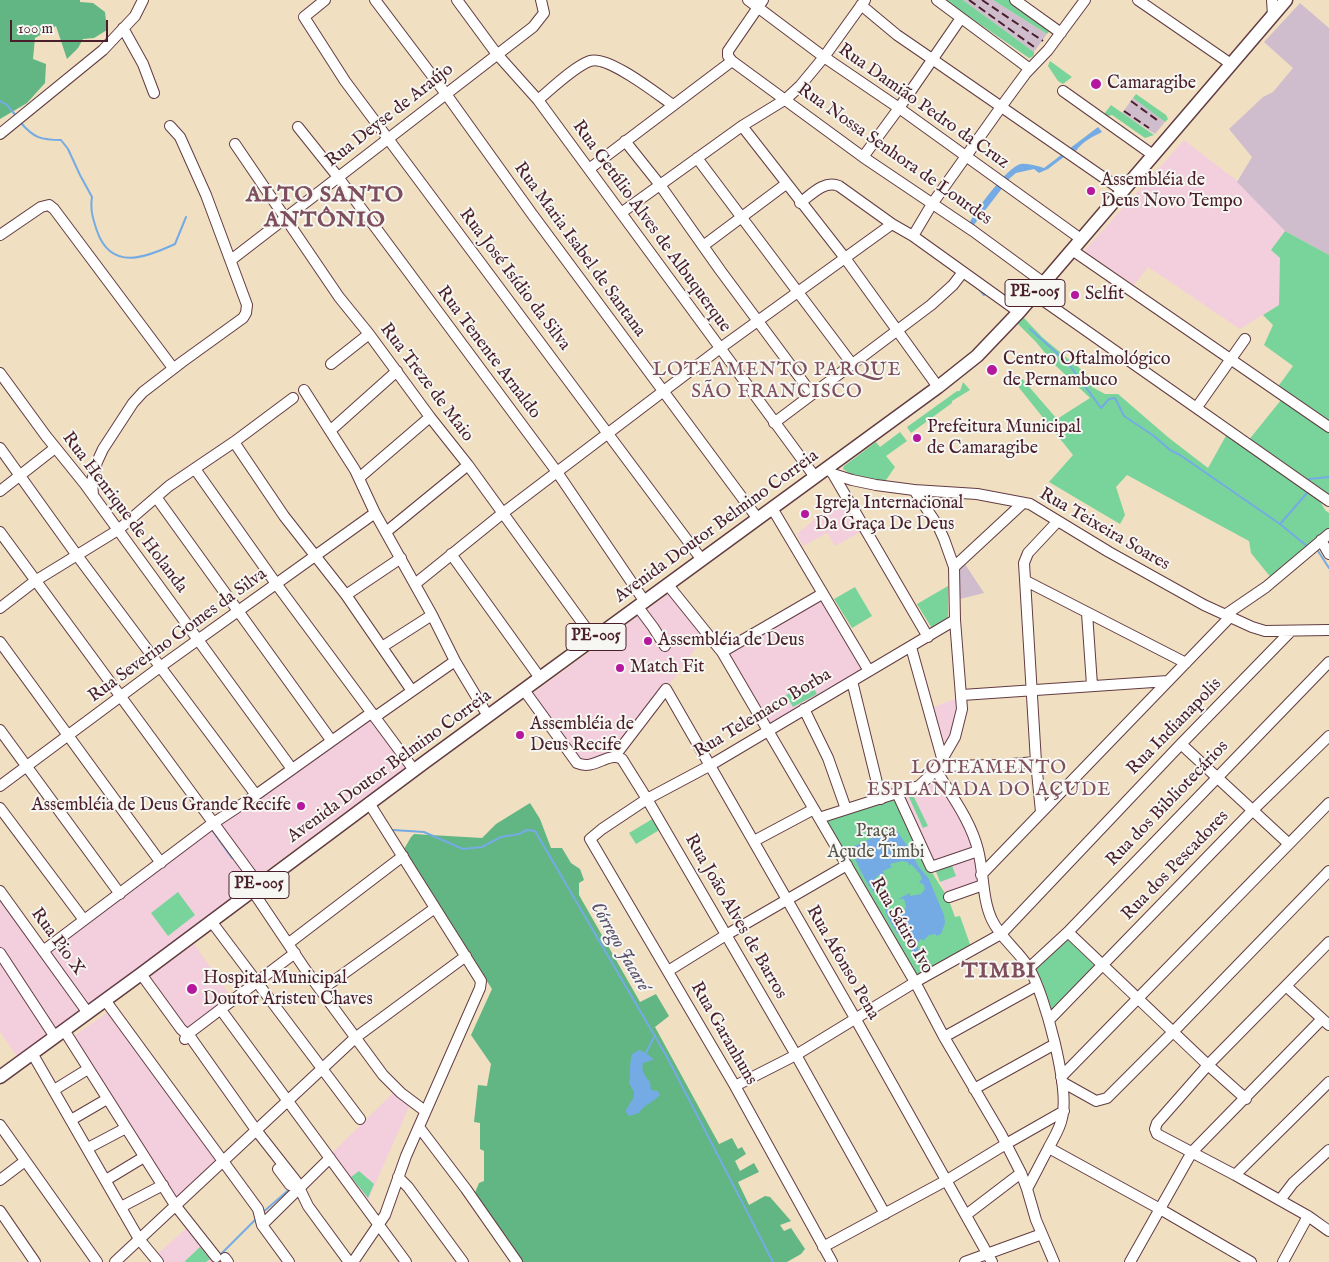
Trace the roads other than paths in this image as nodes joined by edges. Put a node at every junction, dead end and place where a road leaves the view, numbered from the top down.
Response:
1 (143, 0) edge
2 (325, 0) edge
3 (375, 0) edge
4 (457, 0) edge
5 (541, 0) edge
6 (748, 0) edge
7 (937, 0) edge
8 (1016, 0) edge
9 (1086, 0) edge
10 (1138, 0) edge
11 (1272, 0) edge
12 (1286, 0) edge
13 (863, 2) edge
14 (760, 4) edge
15 (1273, 15) junction
16 (961, 18) junction
17 (123, 28) junction
18 (1061, 33) junction
19 (496, 53) junction
20 (730, 57) junction
21 (824, 57) junction
22 (932, 59) junction
23 (1231, 64) junction
24 (1030, 69) junction
25 (1063, 91) dead end
26 (154, 93) dead end
27 (446, 94) junction
28 (786, 99) junction
29 (538, 100) junction
30 (673, 105) junction
31 (1002, 107) junction
32 (899, 108) junction
33 (170, 126) dead end
34 (742, 126) junction
35 (298, 127) dead end
36 (0, 134) edge
37 (389, 138) junction
38 (625, 141) junction
39 (235, 144) dead end
40 (1153, 155) junction
41 (863, 156) junction
42 (966, 156) junction
43 (697, 158) junction
44 (589, 169) junction
45 (338, 177) junction
46 (786, 184) junction
47 (660, 185) junction
48 (1123, 191) junction
49 (800, 203) junction
50 (932, 204) junction
51 (622, 213) junction
52 (742, 216) junction
53 (285, 219) junction
54 (892, 224) junction
55 (0, 235) edge
56 (913, 236) junction
57 (1081, 239) junction
58 (703, 246) junction
59 (1072, 250) junction
60 (845, 258) junction
61 (231, 260) junction
62 (963, 272) junction
63 (1044, 283) junction
64 (799, 292) junction
65 (1034, 294) junction
66 (1019, 312) junction
67 (758, 321) junction
68 (897, 332) junction
69 (369, 334) junction
70 (1245, 339) dead end
71 (719, 349) junction
72 (1230, 360) junction
73 (331, 364) dead end
74 (852, 364) junction
75 (173, 368) junction
76 (397, 371) junction
77 (0, 373) edge
78 (938, 387) junction
79 (304, 390) dead end
80 (664, 391) junction
81 (812, 394) junction
82 (293, 398) dead end
83 (1197, 407) junction
84 (430, 417) junction
85 (774, 423) junction
86 (1329, 427) edge
87 (331, 430) junction
88 (608, 433) junction
89 (234, 442) junction
90 (0, 448) edge
91 (55, 448) junction
92 (468, 465) junction
93 (195, 469) junction
94 (830, 471) junction
95 (557, 472) junction
96 (21, 476) junction
97 (815, 477) junction
98 (359, 478) junction
99 (914, 490) junction
100 (0, 492) edge
101 (93, 496) junction
102 (156, 497) junction
103 (1329, 501) edge
104 (1023, 503) junction
105 (772, 508) junction
106 (375, 513) junction
107 (503, 513) junction
108 (758, 519) junction
109 (1058, 521) junction
110 (118, 530) junction
111 (0, 532) edge
112 (386, 532) junction
113 (1325, 537) edge
114 (76, 554) junction
115 (451, 554) junction
116 (1329, 554) edge
117 (315, 556) junction
118 (401, 558) junction
119 (702, 560) junction
120 (954, 567) junction
121 (35, 581) junction
122 (1026, 581) junction
123 (414, 584) junction
124 (277, 585) junction
125 (668, 585) junction
126 (822, 594) junction
127 (346, 595) junction
128 (642, 605) junction
129 (0, 608) edge
130 (239, 611) junction
131 (1087, 613) junction
132 (432, 615) junction
133 (1228, 616) junction
134 (955, 620) junction
135 (1329, 630) edge
136 (1291, 631) junction
137 (928, 637) junction
138 (594, 639) junction
139 (199, 640) junction
140 (0, 642) edge
141 (382, 646) junction
142 (665, 646) dead end
143 (911, 647) junction
144 (722, 652) junction
145 (455, 661) junction
146 (1329, 662) edge
147 (1186, 663) junction
148 (160, 667) junction
149 (869, 671) junction
150 (540, 678) junction
151 (852, 681) junction
152 (1168, 681) junction
153 (1092, 685) junction
154 (524, 690) junction
155 (412, 691) junction
156 (1031, 691) junction
157 (962, 695) junction
158 (121, 697) junction
159 (804, 709) junction
160 (373, 715) junction
161 (488, 716) junction
162 (0, 730) edge
163 (768, 730) junction
164 (68, 736) junction
165 (1329, 736) edge
166 (331, 740) junction
167 (1181, 744) junction
168 (614, 757) junction
169 (1036, 762) junction
170 (939, 764) junction
171 (27, 766) junction
172 (709, 766) junction
173 (292, 769) junction
174 (414, 770) junction
175 (1217, 777) junction
176 (0, 786) edge
177 (897, 793) junction
178 (256, 795) junction
179 (647, 799) junction
180 (881, 799) junction
181 (1329, 802) edge
182 (369, 804) junction
183 (0, 808) edge
184 (846, 809) junction
185 (1253, 810) junction
186 (1041, 812) junction
187 (816, 813) junction
188 (213, 823) junction
189 (590, 839) joint
190 (754, 841) junction
191 (1289, 844) junction
192 (978, 851) junction
193 (403, 856) junction
194 (161, 863) junction
195 (847, 864) junction
196 (1329, 871) edge
197 (982, 880) junction
198 (255, 888) junction
199 (0, 891) edge
200 (120, 894) junction
201 (949, 897) dead end
202 (787, 900) junction
203 (435, 908) junction
204 (84, 920) junction
205 (211, 921) junction
206 (1068, 932) junction
207 (1001, 934) junction
208 (726, 935) junction
209 (1329, 942) edge
210 (289, 943) junction
211 (43, 951) junction
212 (0, 953) edge
213 (297, 956) junction
214 (466, 956) junction
215 (1103, 965) junction
216 (1029, 968) junction
217 (668, 971) junction
218 (141, 974) junction
219 (915, 982) junction
220 (259, 985) junction
221 (1036, 986) junction
222 (1286, 986) junction
223 (321, 990) junction
224 (1138, 998) junction
225 (105, 1000) junction
226 (88, 1013) junction
227 (224, 1014) junction
228 (855, 1018) junction
229 (1049, 1020) junction
230 (1326, 1022) edge
231 (1173, 1032) junction
232 (60, 1033) junction
233 (186, 1035) junction
234 (355, 1038) junction
235 (944, 1038) junction
236 (1056, 1044) junction
237 (32, 1054) junction
238 (796, 1055) junction
239 (1208, 1065) junction
240 (323, 1068) junction
241 (88, 1069) junction
242 (0, 1077) edge
243 (1061, 1079) junction
244 (1329, 1082) edge
245 (735, 1086) junction
246 (974, 1089) junction
247 (54, 1090) junction
248 (107, 1099) junction
249 (1246, 1099) junction
250 (288, 1100) junction
251 (425, 1111) junction
252 (1064, 1111) junction
253 (360, 1119) dead end
254 (72, 1120) junction
255 (0, 1125) edge
256 (419, 1127) junction
257 (126, 1128) junction
258 (254, 1132) junction
259 (1006, 1144) junction
260 (88, 1148) junction
261 (1049, 1148) junction
262 (1329, 1150) edge
263 (1192, 1152) junction
264 (144, 1157) junction
265 (330, 1158) junction
266 (25, 1161) junction
267 (222, 1162) junction
268 (1021, 1174) junction
269 (1235, 1175) junction
270 (398, 1177) junction
271 (0, 1180) edge
272 (106, 1180) junction
273 (947, 1180) junction
274 (163, 1185) junction
275 (295, 1186) junction
276 (1027, 1189) junction
277 (1280, 1200) junction
278 (175, 1205) junction
279 (121, 1207) junction
280 (1160, 1208) junction
281 (0, 1211) edge
282 (884, 1214) junction
283 (966, 1215) junction
284 (1308, 1216) junction
285 (261, 1224) junction
286 (378, 1224) junction
287 (1329, 1230) edge
288 (1042, 1234) junction
289 (139, 1239) junction
290 (823, 1247) junction
291 (990, 1258) edge
292 (223, 1259) edge
293 (35, 1262) edge
294 (97, 1262) edge
295 (115, 1262) edge
296 (158, 1262) edge
297 (288, 1262) edge
298 (349, 1262) edge
299 (353, 1262) edge
300 (406, 1262) edge
301 (463, 1262) edge
302 (517, 1262) edge
303 (832, 1262) edge
304 (965, 1262) edge
305 (1054, 1262) edge
306 (1130, 1262) edge
307 (1251, 1262) edge
308 (1283, 1262) edge

1 - 17 street
2 - 37 street, Rua José Isídio da Silva
3 - 27 street, Rua Maria Isabel de Santana
4 - 19 street, Rua Getúlio Alves de Albuquerque
5 - 19 street, Rua Deyse de Araújo
6 - 14 street, Rua Damião Pedro da Cruz
7 - 16 street
8 - 18 street
9 - 18 street
10 - 23 street
11 - 15 street
12 - 15 main road, Avenida Doutor Belmino Correia / PE-005
13 - 21 street
13 - 22 street
14 - 20 street
14 - 21 street, Rua Damião Pedro da Cruz
15 - 23 main road, Avenida Doutor Belmino Correia / PE-005
16 - 22 street
16 - 24 street
17 - 26 street
17 - 36 street
18 - 24 street
19 - 27 street, Rua Deyse de Araújo
19 - 29 street, Rua Getúlio Alves de Albuquerque
20 - 28 street, Rua Nossa Senhora de Lourdes
20 - 30 street
21 - 28 street
21 - 32 street, Rua Damião Pedro da Cruz
22 - 31 street
22 - 32 street
23 - 40 main road, Avenida Doutor Belmino Correia / PE-005
24 - 31 street
25 - 40 street
27 - 37 street, Rua Deyse de Araújo
27 - 80 street, Rua Maria Isabel de Santana
28 - 34 street
28 - 41 street, Rua Nossa Senhora de Lourdes
29 - 30 street
29 - 44 street, Rua Getúlio Alves de Albuquerque
30 - 38 street
31 - 42 street
31 - 48 street
32 - 41 street
32 - 42 street, Rua Damião Pedro da Cruz
33 - 61 street
34 - 43 street
34 - 46 street
35 - 45 street, Rua Tenente Arnaldo
37 - 45 street, Rua Deyse de Araújo
37 - 88 street, Rua José Isídio da Silva
38 - 44 street
38 - 47 street
39 - 53 street, Rua Treze de Maio
40 - 48 main road, Avenida Doutor Belmino Correia / PE-005
41 - 50 street, Rua Nossa Senhora de Lourdes
42 - 50 street
42 - 57 street, Rua Damião Pedro da Cruz
43 - 47 street
43 - 52 street
44 - 51 street, Rua Getúlio Alves de Albuquerque
45 - 53 street, Rua Deyse de Araújo
45 - 95 street, Rua Tenente Arnaldo
46 - 49 street
46 - 52 street
47 - 51 street
47 - 58 street
48 - 57 main road, Avenida Doutor Belmino Correia / PE-005
49 - 54 street
49 - 60 street
50 - 56 street
50 - 63 street, Rua Nossa Senhora de Lourdes
51 - 71 street, Rua Getúlio Alves de Albuquerque
52 - 58 street
52 - 64 street
53 - 61 street, Rua Deyse de Araújo
53 - 69 street, Rua Treze de Maio
54 - 56 street
54 - 60 street
55 - 75 street
56 - 62 street
57 - 59 main road, Avenida Doutor Belmino Correia / PE-005
58 - 67 street
59 - 63 main road, Avenida Doutor Belmino Correia / PE-005
59 - 72 street
60 - 64 street
60 - 68 street
61 - 75 street
62 - 66 street
62 - 68 street
63 - 65 main road, Avenida Doutor Belmino Correia / PE-005
64 - 67 street
64 - 74 street
65 - 66 main road, Avenida Doutor Belmino Correia / PE-005
65 - 83 street
66 - 78 main road, Avenida Doutor Belmino Correia / PE-005
67 - 71 street
67 - 81 street
68 - 74 street
68 - 78 street
69 - 73 street
69 - 76 street, Rua Treze de Maio
70 - 72 street
71 - 80 street
71 - 85 street, Rua Getúlio Alves de Albuquerque
72 - 83 street
72 - 86 street
74 - 81 street
75 - 101 street
76 - 84 street, Rua Treze de Maio
76 - 87 street
77 - 91 street, Rua Henrique de Holanda
78 - 94 main road, Avenida Doutor Belmino Correia / PE-005
79 - 87 street
80 - 88 street
80 - 108 street, Rua Maria Isabel de Santana
81 - 85 street
82 - 89 street
83 - 103 street
84 - 92 street, Rua Treze de Maio
84 - 98 street
85 - 97 street, Rua Getúlio Alves de Albuquerque
87 - 98 street
88 - 95 street
88 - 119 street, Rua José Isídio da Silva
89 - 93 street
89 - 117 street
90 - 96 street
91 - 96 street
91 - 101 street, Rua Henrique de Holanda
92 - 107 street, Rua Treze de Maio
92 - 112 street
93 - 102 street
93 - 124 street
94 - 97 main road, Avenida Doutor Belmino Correia / PE-005
94 - 99 street, Rua Teixeira Soares
94 - 137 street
95 - 107 street
95 - 128 street, Rua Tenente Arnaldo
96 - 100 street
96 - 114 street
97 - 105 main road, Avenida Doutor Belmino Correia / PE-005
98 - 106 street
99 - 104 street, Rua Teixeira Soares
99 - 120 street
101 - 110 street, Rua Henrique de Holanda
102 - 110 street
102 - 130 street
104 - 109 street, Rua Teixeira Soares
104 - 120 street
105 - 108 main road, Avenida Doutor Belmino Correia / PE-005
105 - 126 street
106 - 112 street
106 - 117 street, Rua Severino Gomes da Silva
107 - 115 street
107 - 138 street, Rua Treze de Maio
108 - 119 main road, Avenida Doutor Belmino Correia / PE-005
109 - 122 street
109 - 133 street, Rua Teixeira Soares
110 - 114 street
110 - 139 street, Rua Henrique de Holanda
111 - 121 street
112 - 118 street
113 - 116 street
113 - 133 street
114 - 121 street
114 - 148 street
115 - 123 street
115 - 150 street
117 - 124 street, Rua Severino Gomes da Silva
117 - 127 street
118 - 123 street
118 - 127 street
119 - 125 main road, Avenida Doutor Belmino Correia / PE-005
120 - 134 street
121 - 129 street
121 - 158 street
122 - 131 street
122 - 156 street
123 - 132 street
124 - 130 street, Rua Severino Gomes da Silva
124 - 160 street
125 - 128 main road, Avenida Doutor Belmino Correia / PE-005
125 - 144 street, Rua Sátiro Ivo
126 - 144 street
126 - 149 street
127 - 141 street
128 - 138 main road, Avenida Doutor Belmino Correia / PE-005
128 - 142 street, Rua Tenente Arnaldo
130 - 139 street, Rua Severino Gomes da Silva
130 - 166 street
131 - 147 street
131 - 153 street
132 - 141 street
132 - 145 street
133 - 136 street, Rua Teixeira Soares
133 - 147 street
134 - 137 street, Rua Telemaco Borba
134 - 157 street
135 - 136 street, Rua Teixeira Soares
136 - 167 street, Rua Indianapolis
137 - 143 street, Rua Telemaco Borba
138 - 150 main road, Avenida Doutor Belmino Correia / PE-005
139 - 148 street, Rua Severino Gomes da Silva
139 - 173 street, Rua Henrique de Holanda
140 - 164 street
141 - 155 street
143 - 149 street, Rua Telemaco Borba
143 - 170 street
144 - 163 street, Rua Sátiro Ivo
145 - 155 street
145 - 161 street
146 - 175 street, Rua dos Bibliotecários
147 - 152 street
148 - 158 street, Rua Severino Gomes da Silva
148 - 178 street
149 - 151 street, Rua Telemaco Borba
150 - 154 main road, Avenida Doutor Belmino Correia / PE-005
151 - 159 street, Rua Telemaco Borba
151 - 180 street
152 - 153 street
152 - 186 street
153 - 156 street
154 - 161 main road, Avenida Doutor Belmino Correia / PE-005
154 - 168 street
155 - 160 street
156 - 157 street
156 - 169 street
157 - 170 street
158 - 164 street, Rua Severino Gomes da Silva
158 - 188 street
159 - 163 street, Rua Telemaco Borba
159 - 184 street
160 - 166 street
160 - 174 street
161 - 174 main road, Avenida Doutor Belmino Correia / PE-005
162 - 171 street
163 - 172 street, Rua Telemaco Borba
163 - 187 street, Rua Sátiro Ivo
164 - 171 street, Rua Severino Gomes da Silva
164 - 194 street
165 - 185 street, Rua dos Pescadores
166 - 173 street
167 - 175 street
167 - 207 street, Rua Indianapolis
168 - 172 street, Rua Afonso Pena
168 - 179 street, Rua João Alves de Barros
169 - 170 street
169 - 186 street
170 - 177 street
170 - 192 street
171 - 176 street, Rua Severino Gomes da Silva
171 - 200 street
172 - 179 street, Rua Telemaco Borba
172 - 190 street, Rua Afonso Pena
173 - 178 street
174 - 182 main road, Avenida Doutor Belmino Correia / PE-005
175 - 185 street
175 - 206 street, Rua dos Bibliotecários
177 - 180 street
177 - 192 street
178 - 188 street
179 - 189 street, Rua Telemaco Borba
179 - 208 street, Rua João Alves de Barros
180 - 184 street
181 - 191 street
182 - 193 street
182 - 198 main road, Avenida Doutor Belmino Correia / PE-005
183 - 204 street
184 - 187 street
185 - 191 street
185 - 215 street, Rua dos Pescadores
186 - 197 street
187 - 190 street
187 - 195 street, Rua Sátiro Ivo
188 - 194 street
188 - 198 street
189 - 217 street, Rua Garanhuns
190 - 202 street, Rua Afonso Pena
191 - 224 street
192 - 197 street
193 - 203 street
193 - 210 street
194 - 200 street
195 - 202 street
195 - 219 street, Rua Sátiro Ivo
196 - 231 street
197 - 201 street
197 - 207 street
198 - 205 main road, Avenida Doutor Belmino Correia / PE-005
198 - 210 street
199 - 211 street, Rua Pio X
200 - 204 street
202 - 208 street
202 - 228 street, Rua Afonso Pena
203 - 214 street
203 - 223 street
204 - 211 street
205 - 218 main road, Avenida Doutor Belmino Correia / PE-005
205 - 220 street
206 - 215 street
206 - 216 street, Rua dos Bibliotecários
207 - 216 street
207 - 219 street, Rua Indianapolis
208 - 217 street
208 - 238 street, Rua João Alves de Barros
209 - 222 street
210 - 213 street
211 - 226 street, Rua Pio X
212 - 232 street
213 - 220 street
213 - 223 street
214 - 234 street
214 - 251 street
215 - 224 street
215 - 229 street, Rua dos Pescadores
216 - 221 street
217 - 245 street, Rua Garanhuns
218 - 225 main road, Avenida Doutor Belmino Correia / PE-005
218 - 233 street
219 - 228 street, Rua Indianapolis
219 - 235 street, Rua Sátiro Ivo
220 - 227 street
220 - 233 street
220 - 240 street
221 - 229 street
221 - 235 street
222 - 230 street
222 - 239 street
223 - 234 street
224 - 231 street
224 - 243 street
225 - 226 main road, Avenida Doutor Belmino Correia / PE-005
225 - 267 street
226 - 232 main road, Avenida Doutor Belmino Correia / PE-005
227 - 233 street
227 - 250 street
228 - 238 street, Rua Indianapolis
228 - 273 street, Rua Afonso Pena
229 - 236 street
230 - 249 street
231 - 239 street
231 - 243 street
232 - 237 main road, Avenida Doutor Belmino Correia / PE-005
232 - 241 street
233 - 258 street
234 - 240 street
234 - 251 street
235 - 246 street, Rua Sátiro Ivo
236 - 243 street
236 - 246 street
237 - 242 main road, Avenida Doutor Belmino Correia / PE-005
237 - 247 street
238 - 245 street, Rua Indianapolis
238 - 282 street, Rua João Alves de Barros
239 - 249 street
239 - 263 street
240 - 250 street
240 - 253 street
241 - 247 street
241 - 248 street
243 - 252 street
244 - 269 street
245 - 290 street, Rua Garanhuns
246 - 259 street, Rua Sátiro Ivo
247 - 254 street
248 - 254 street
248 - 257 street
249 - 263 street
250 - 258 street
250 - 265 street
251 - 256 street
252 - 259 street
252 - 261 street
254 - 260 street
255 - 266 street
256 - 270 street
256 - 302 street
257 - 260 street
257 - 264 street
258 - 267 street
258 - 275 street
259 - 268 street, Rua Sátiro Ivo
259 - 273 street
260 - 272 street
261 - 276 street
261 - 280 street
262 - 277 street
263 - 269 street
263 - 280 street
264 - 272 street
264 - 274 street
265 - 275 street
265 - 286 street
266 - 271 street
266 - 294 street
267 - 278 street
267 - 285 street
268 - 276 street, Rua Sátiro Ivo
268 - 283 street
269 - 277 street
270 - 286 street
270 - 301 street
272 - 279 street
273 - 282 street
273 - 283 street, Rua Afonso Pena
274 - 278 street
274 - 279 street
275 - 285 street
275 - 298 street
276 - 288 street, Rua Sátiro Ivo
277 - 284 street
278 - 289 street
278 - 292 street
279 - 289 street
280 - 306 street
280 - 307 street
281 - 293 street
282 - 290 street
283 - 291 street, Rua Afonso Pena
284 - 287 street
284 - 308 street
285 - 297 street
286 - 299 street
286 - 300 street
288 - 291 street
288 - 305 street, Rua Sátiro Ivo
289 - 295 street
289 - 296 street
290 - 303 street, Rua Garanhuns
291 - 304 street

